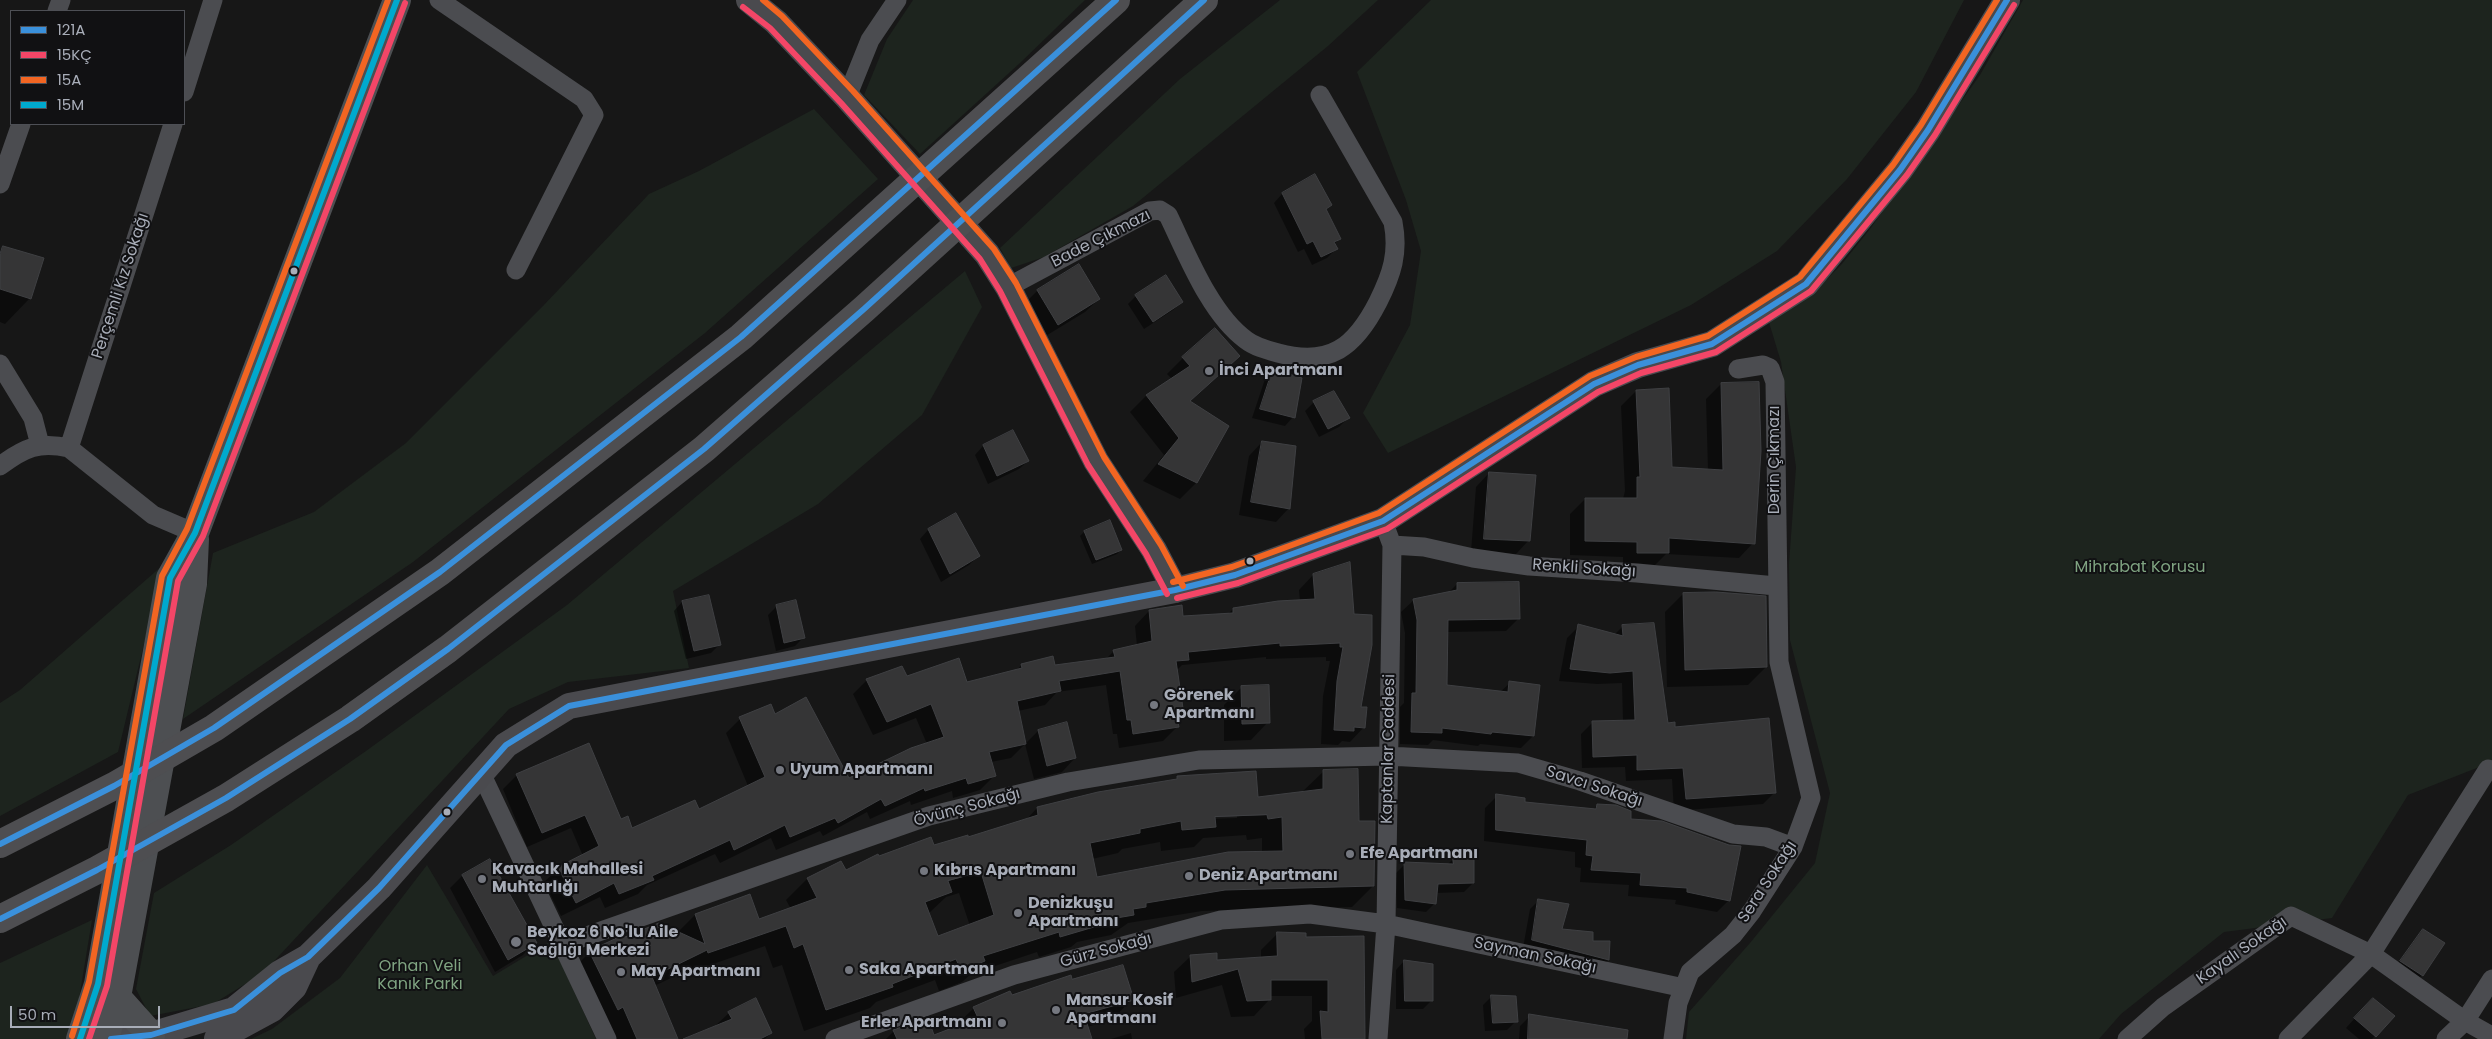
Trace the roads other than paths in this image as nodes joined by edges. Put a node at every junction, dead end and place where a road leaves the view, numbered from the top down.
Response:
1 (213, 0) edge
2 (397, 0) edge
3 (439, 0) edge
4 (749, 0) edge
5 (897, 0) edge
6 (1116, 0) edge
7 (1204, 0) edge
8 (2007, 0) edge
9 (185, 89) edge
10 (1320, 95) dead end
11 (847, 97) junction
12 (21, 125) edge
13 (173, 125) edge
14 (0, 184) edge
15 (516, 270) dead end
16 (1008, 287) junction
17 (0, 364) edge
18 (1738, 369) dead end
19 (40, 445) junction
20 (69, 448) junction
21 (0, 466) edge
22 (1383, 521) junction
23 (195, 533) junction
24 (1392, 545) junction
25 (1776, 586) junction
26 (1175, 590) junction
27 (1388, 756) junction
28 (2488, 769) dead end
29 (481, 773) junction
30 (0, 844) edge
31 (1793, 847) junction
32 (0, 919) edge
33 (1386, 924) junction
34 (564, 944) junction
35 (2371, 954) junction
36 (308, 957) junction
37 (2492, 979) edge
38 (112, 985) junction
39 (1684, 988) junction
40 (2465, 1021) junction
41 (151, 1035) junction
42 (2492, 1036) edge
43 (80, 1039) edge
44 (105, 1039) edge
45 (111, 1039) edge
46 (217, 1039) edge
47 (607, 1039) edge
48 (835, 1039) edge
49 (1378, 1039) edge
50 (1673, 1039) edge
51 (2127, 1039) edge
52 (2288, 1039) edge
53 (2446, 1039) edge

1 - 9 street
2 - 23 main road
3 - 15 street
4 - 11 main road
5 - 11 street
6 - 30 highway
7 - 32 highway
8 - 22 main road
10 - 16 street, Bade Çıkmazı
11 - 16 main road
12 - 14 street
13 - 20 street, Perçemli Kız Sokağı
16 - 26 main road
17 - 19 street
18 - 25 street, Derin Çıkmazı
19 - 20 street
19 - 21 street
20 - 23 street
22 - 24 street, Kaptanlar Caddesi
22 - 26 main road
23 - 38 main road
24 - 25 street, Renkli Sokağı
24 - 27 street, Kaptanlar Caddesi
25 - 31 street, Sera Sokağı
26 - 29 main road
27 - 31 street, Savcı Sokağı
27 - 33 street, Kaptanlar Caddesi
27 - 34 street, Övünç Sokağı
28 - 35 street
29 - 34 street
29 - 36 main road
31 - 39 street, Sera Sokağı
33 - 39 street, Sayman Sokağı
33 - 48 street, Gürz Sokağı
33 - 49 street, Kaptanlar Caddesi
34 - 47 street
35 - 40 street, Kayalı Sokağı
35 - 51 street, Kayalı Sokağı
35 - 52 street
36 - 41 main road
36 - 46 main road
37 - 40 street
38 - 41 main road
38 - 43 main road
38 - 44 main road
39 - 50 street, Sera Sokağı
40 - 42 street, Kayalı Sokağı
40 - 53 street
41 - 45 main road

